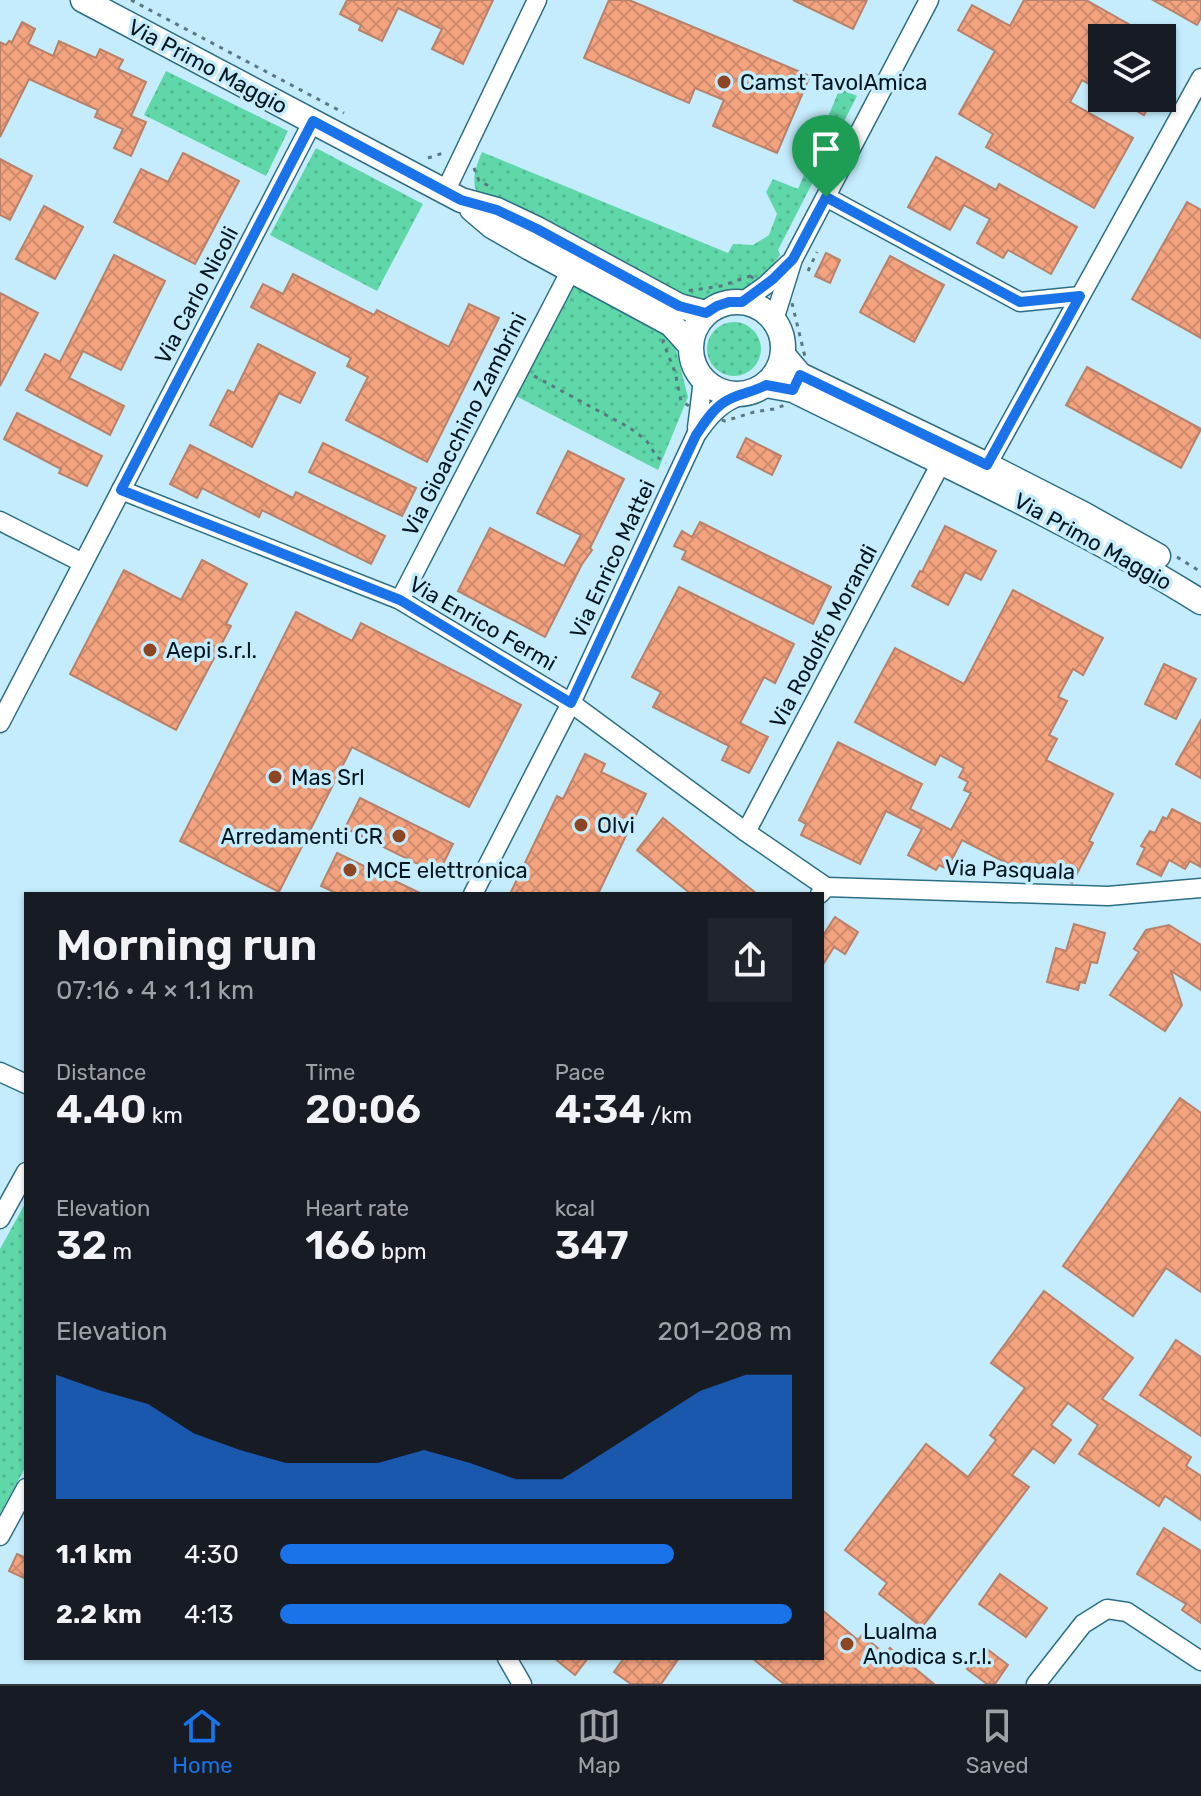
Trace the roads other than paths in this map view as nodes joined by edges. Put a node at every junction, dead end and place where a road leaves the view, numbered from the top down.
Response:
1 (83, 0) edge
2 (537, 0) edge
3 (929, 0) edge
4 (1201, 78) edge
5 (313, 121) junction
6 (453, 196) junction
7 (826, 197) junction
8 (571, 270) junction
9 (773, 290) junction
10 (1080, 296) junction
11 (742, 302) junction
12 (706, 313) junction
13 (675, 315) junction
14 (774, 320) junction
15 (690, 345) junction
16 (783, 355) junction
17 (703, 380) junction
18 (796, 383) junction
19 (766, 385) junction
20 (742, 395) junction
21 (704, 413) junction
22 (941, 463) junction
23 (987, 465) junction
24 (121, 490) junction
25 (0, 521) edge
26 (83, 563) junction
27 (1201, 583) edge
28 (400, 600) junction
29 (1201, 602) edge
30 (571, 703) junction
31 (0, 723) edge
32 (746, 832) junction
33 (1201, 888) edge
34 (823, 891) edge
35 (474, 892) edge
36 (0, 1072) edge
37 (24, 1083) edge
38 (24, 1176) edge
39 (0, 1219) edge
40 (24, 1492) edge
41 (0, 1536) edge
42 (508, 1660) edge
43 (1201, 1661) edge
44 (522, 1684) edge
45 (1036, 1684) edge

1 - 5 street, Via Primo Maggio
2 - 6 street
3 - 7 street
4 - 10 street
5 - 6 street, Via Primo Maggio
5 - 24 street, Via Carlo Nicoli
6 - 8 street, Via Primo Maggio
6 - 13 street, Via Primo Maggio
7 - 9 street
7 - 10 street
8 - 13 street, Via Primo Maggio
8 - 28 street, Via Gioacchino Zambrini
9 - 11 street
9 - 14 street
10 - 23 street
11 - 12 street
11 - 14 street
12 - 13 street, Via Primo Maggio
12 - 15 street
13 - 15 street, Via Primo Maggio
14 - 16 street, Via Primo Maggio
15 - 17 street, Via Primo Maggio
16 - 18 street, Via Primo Maggio
16 - 19 street
17 - 20 street
17 - 21 street, Via Enrico Mattei
18 - 19 street, Via Primo Maggio
18 - 22 street, Via Primo Maggio
18 - 23 street, Via Primo Maggio
19 - 20 street
20 - 21 street
21 - 30 street, Via Enrico Mattei
22 - 29 street, Via Primo Maggio
22 - 32 street, Via Rodolfo Morandi
23 - 27 street, Via Primo Maggio
24 - 26 street, Via Carlo Nicoli
24 - 28 street, Via Enrico Fermi
25 - 26 street
26 - 31 street, Via Carlo Nicoli
28 - 30 street, Via Enrico Fermi
30 - 32 street, Via Enrico Fermi
30 - 35 street, Via Enrico Mattei
32 - 34 street, Via Enrico Fermi
33 - 34 street, Via Pasquala
36 - 37 street
38 - 39 street
40 - 41 street
42 - 44 street
43 - 45 street

